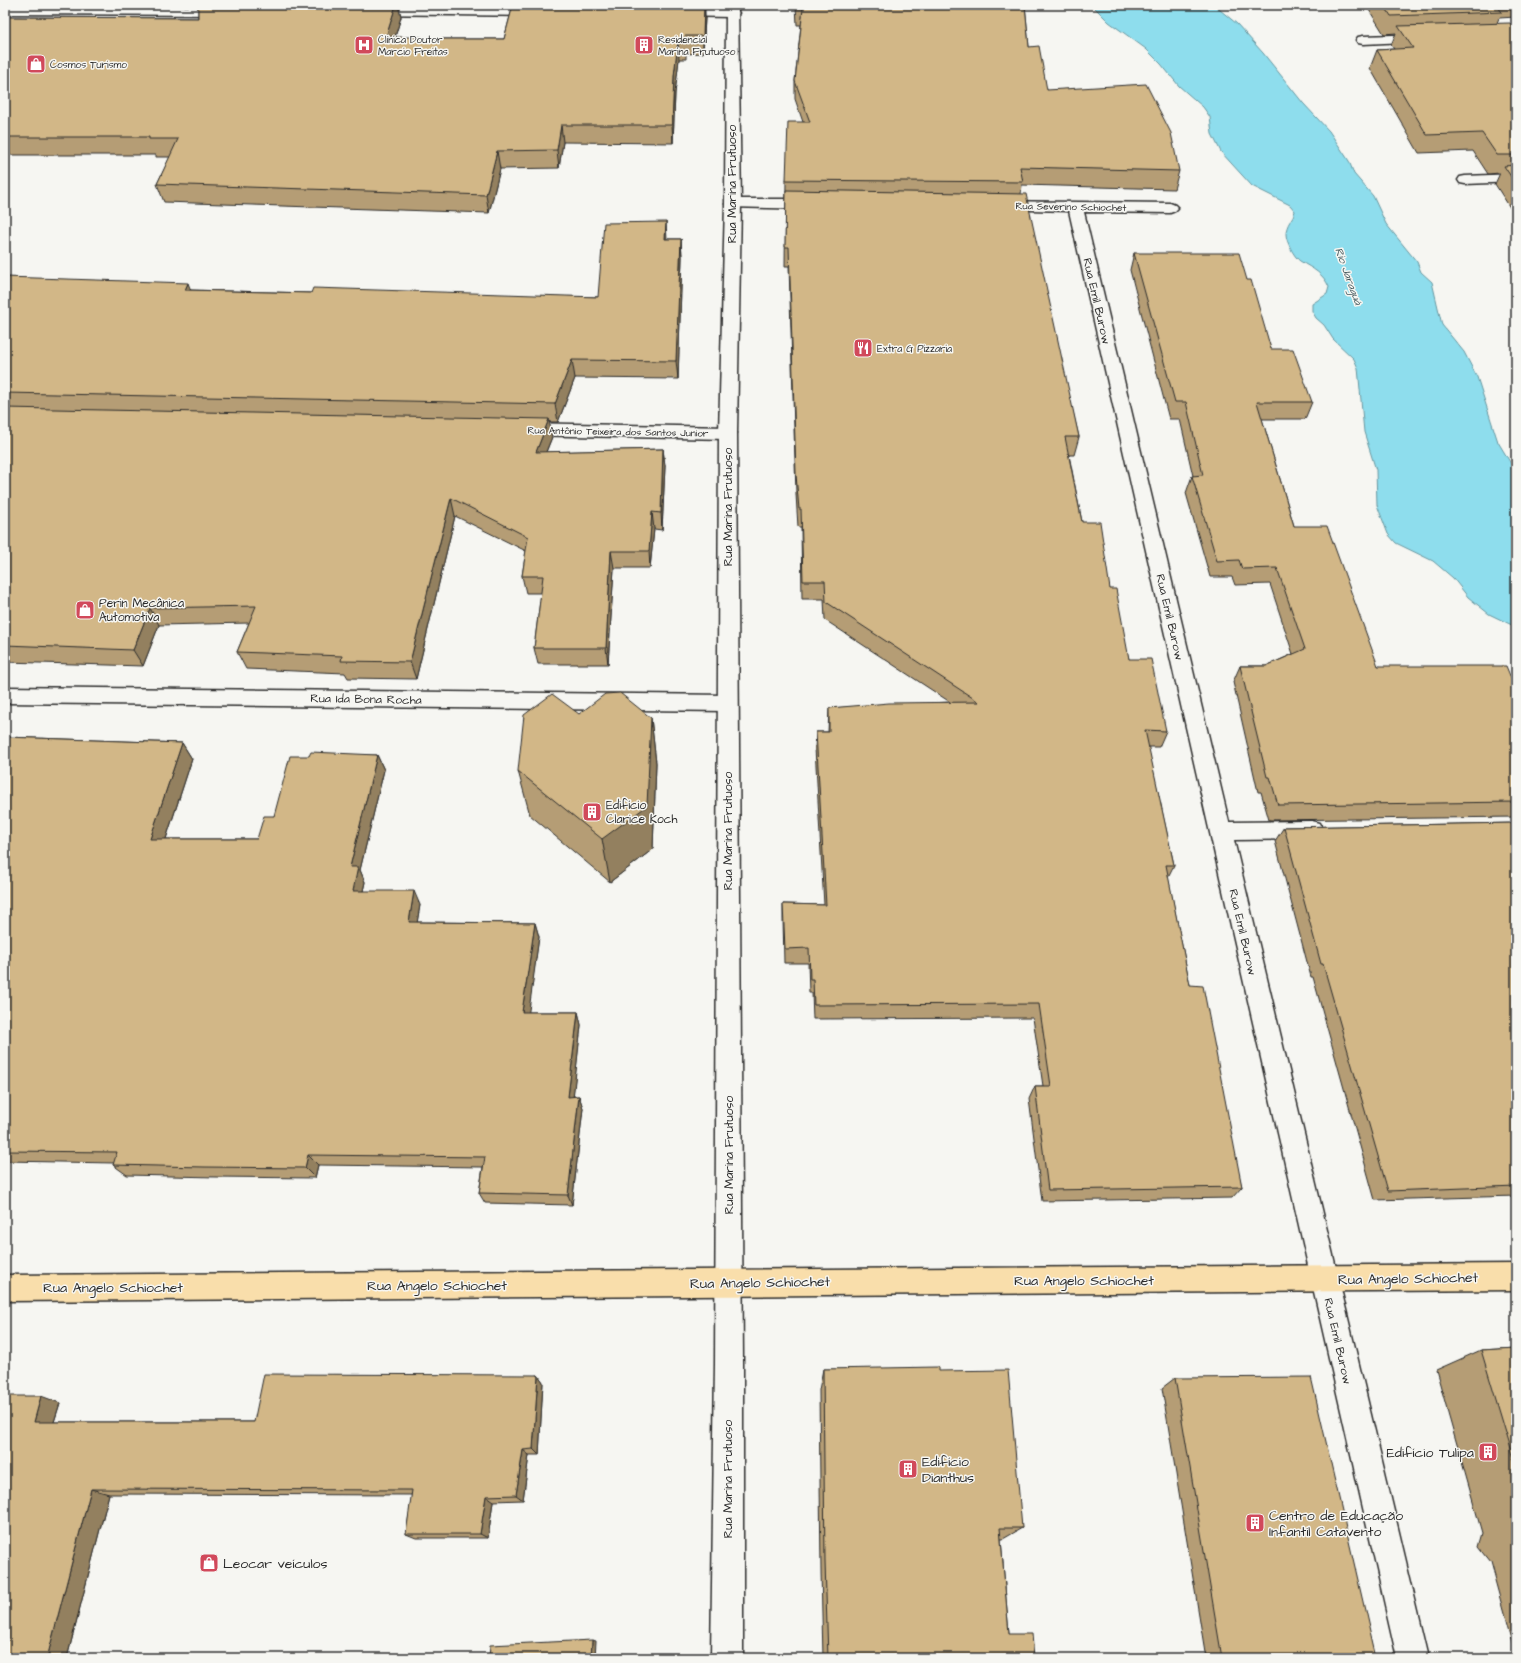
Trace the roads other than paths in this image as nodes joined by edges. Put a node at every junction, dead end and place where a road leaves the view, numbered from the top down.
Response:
1 (732, 9) edge
2 (5, 10) edge
3 (245, 11) edge
4 (357, 11) edge
5 (556, 12) edge
6 (660, 13) edge
7 (1434, 38) edge
8 (1363, 40) dead end
9 (1516, 178) edge
10 (1465, 180) dead end
11 (733, 204) junction
12 (828, 204) edge
13 (988, 206) edge
14 (1075, 206) junction
15 (1170, 208) dead end
16 (506, 428) edge
17 (728, 433) junction
18 (5, 695) edge
19 (727, 703) junction
20 (1329, 829) edge
21 (1220, 831) junction
22 (1516, 1277) edge
23 (1323, 1279) junction
24 (729, 1282) junction
25 (5, 1288) edge
26 (727, 1658) edge
27 (1413, 1658) edge

1 - 6 street
1 - 11 street, Rua Marina Frutuoso
2 - 3 street
4 - 5 street
7 - 8 street
9 - 10 street
11 - 12 street
11 - 17 street, Rua Marina Frutuoso
13 - 14 street, Rua Severino Schiochet
14 - 15 street, Rua Severino Schiochet
14 - 21 street, Rua Emil Burow
16 - 17 street, Rua Antônio Teixeira dos Santos Junior
17 - 19 street, Rua Marina Frutuoso
18 - 19 street, Rua Ida Bona Rocha
19 - 24 street, Rua Marina Frutuoso
20 - 21 street
21 - 23 street, Rua Emil Burow
22 - 23 main road, Rua Angelo Schiochet
23 - 24 main road, Rua Angelo Schiochet
23 - 27 street, Rua Emil Burow
24 - 25 main road, Rua Angelo Schiochet
24 - 26 street, Rua Marina Frutuoso

